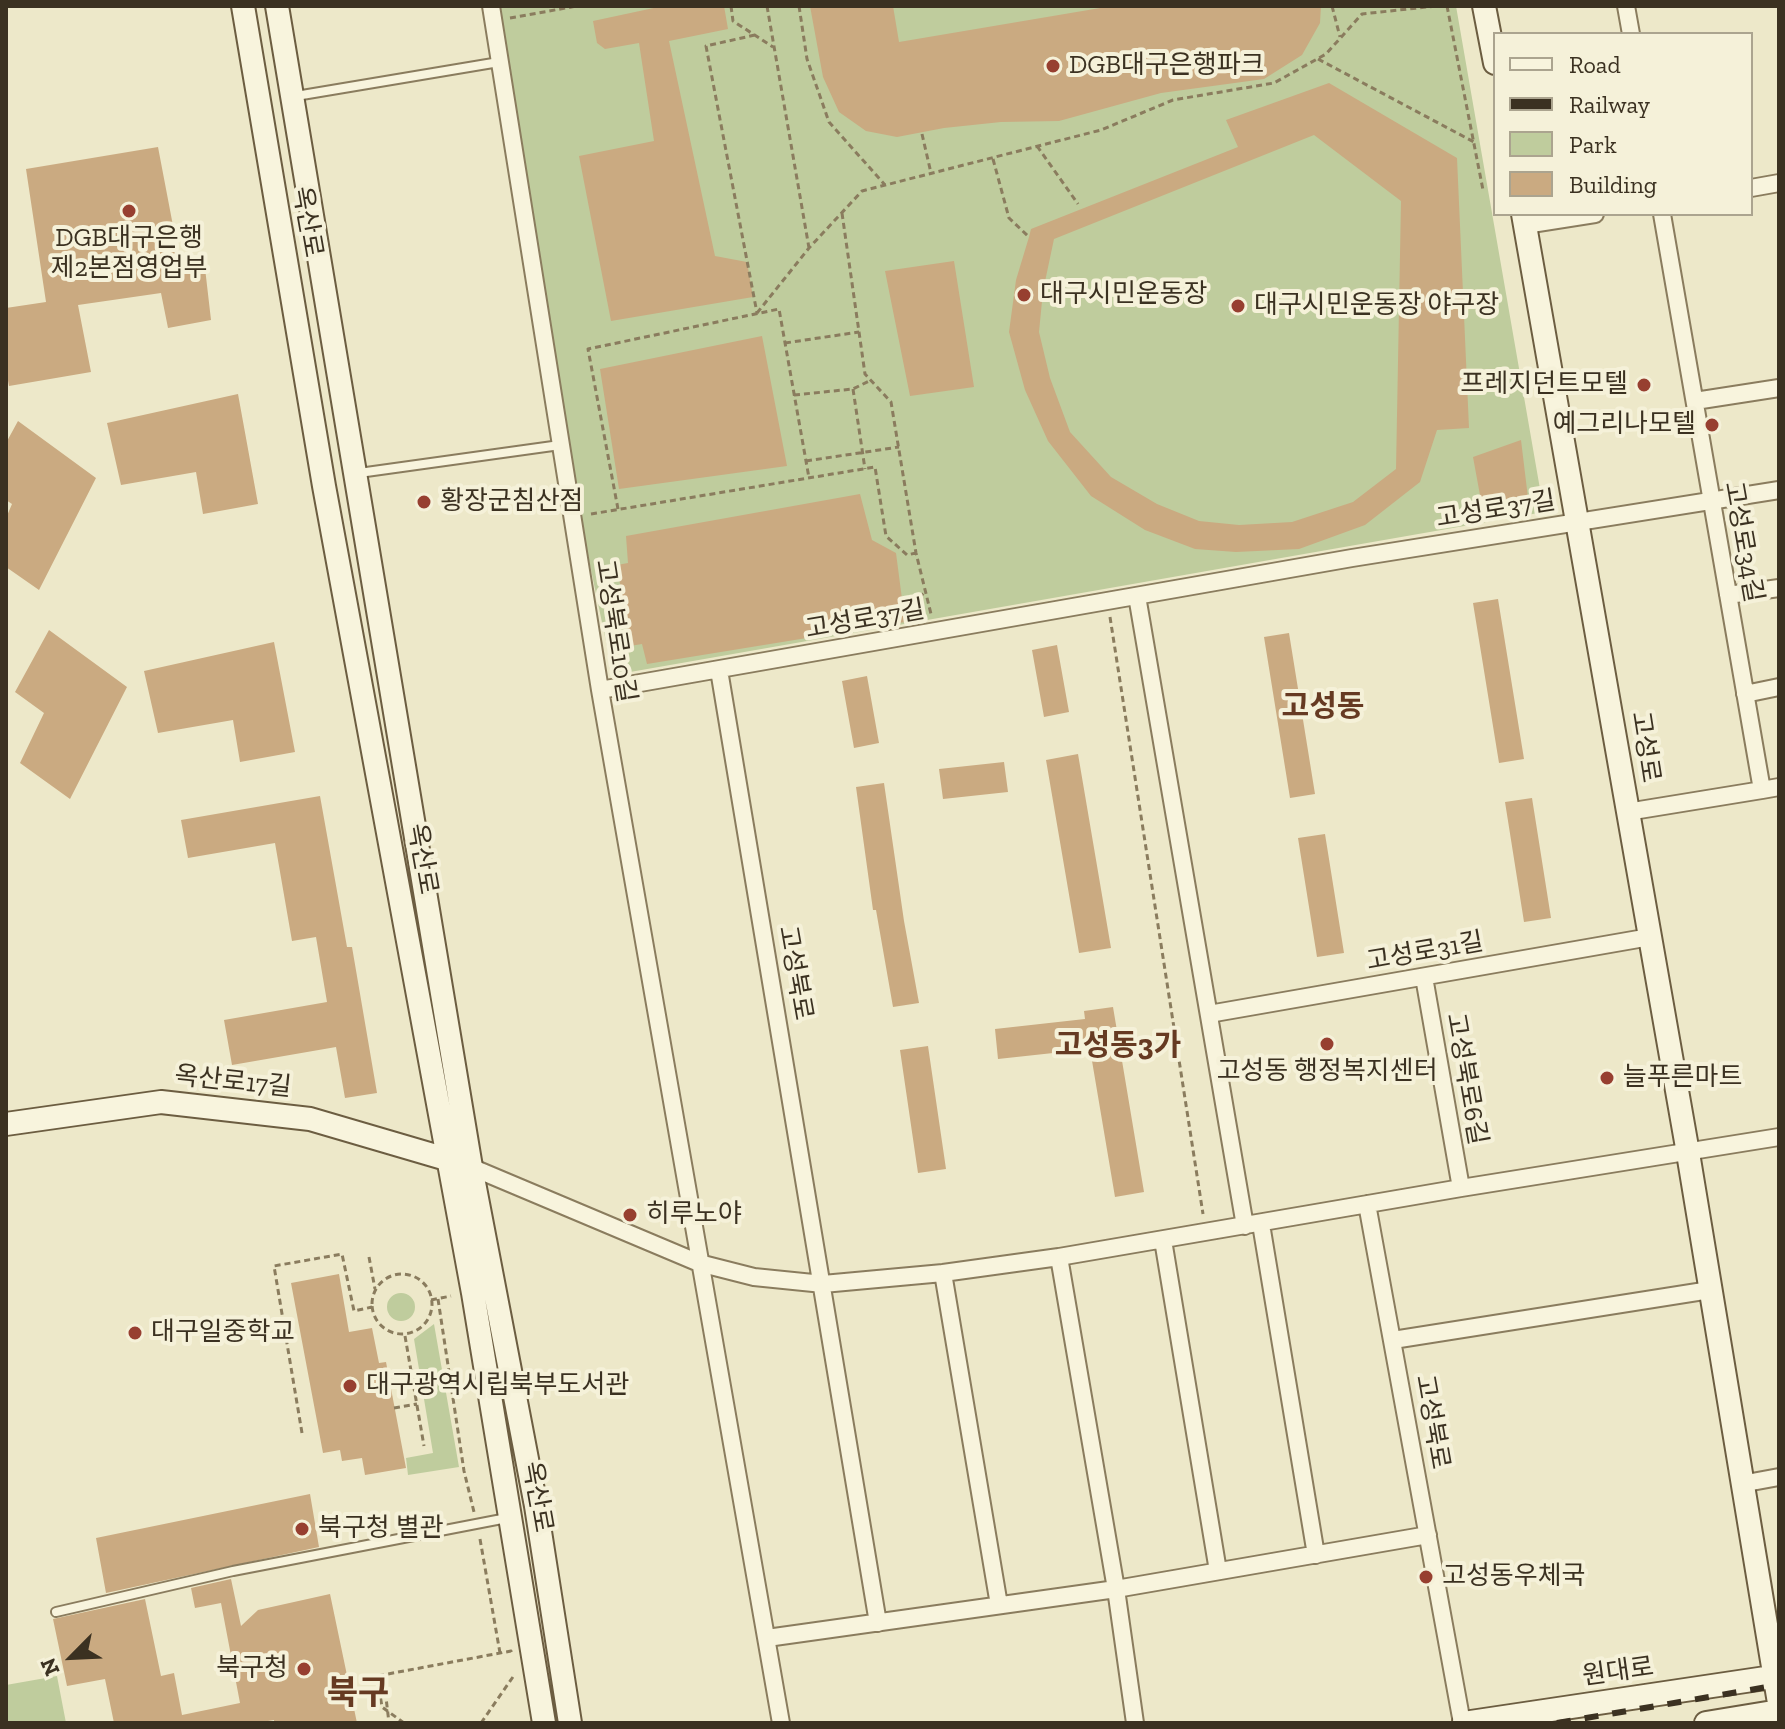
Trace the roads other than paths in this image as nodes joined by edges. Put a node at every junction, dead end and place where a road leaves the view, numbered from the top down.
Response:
1 (243, 6) edge
2 (277, 6) edge
3 (1484, 6) edge
4 (1626, 6) edge
5 (492, 14) edge
6 (1631, 32) edge
7 (1493, 53) edge
8 (500, 62) junction
9 (292, 97) junction
10 (1779, 183) edge
11 (1753, 188) edge
12 (1567, 216) edge
13 (1662, 216) edge
14 (1524, 219) edge
15 (1779, 388) edge
16 (1695, 401) junction
17 (560, 445) junction
18 (354, 473) junction
19 (1779, 490) edge
20 (1712, 501) junction
21 (1578, 521) junction
22 (1779, 588) edge
23 (1728, 595) junction
24 (1137, 596) junction
25 (719, 670) junction
26 (1779, 687) edge
27 (600, 690) junction
28 (1745, 694) junction
29 (1770, 789) edge
30 (1627, 812) junction
31 (1650, 937) junction
32 (1424, 977) junction
33 (1209, 1014) junction
34 (6, 1124) edge
35 (1779, 1137) edge
36 (1688, 1153) junction
37 (460, 1164) junction
38 (1461, 1188) junction
39 (1367, 1204) junction
40 (1253, 1225) junction
41 (1163, 1240) junction
42 (1059, 1257) junction
43 (699, 1263) junction
44 (943, 1273) junction
45 (823, 1284) junction
46 (1710, 1290) junction
47 (1393, 1340) junction
48 (1779, 1477) edge
49 (1741, 1484) junction
50 (512, 1518) junction
51 (1428, 1535) junction
52 (1316, 1555) junction
53 (1218, 1571) junction
54 (1116, 1589) junction
55 (999, 1605) junction
56 (56, 1612) dead end
57 (878, 1623) junction
58 (767, 1638) junction
59 (1777, 1677) edge
60 (1779, 1703) edge
61 (1779, 1711) edge
62 (544, 1723) edge
63 (570, 1723) edge
64 (781, 1723) edge
65 (1135, 1723) edge
66 (1463, 1723) edge
67 (1706, 1723) edge

1 - 37 main road, 옥산로
2 - 9 main road, 옥산로
3 - 7 main road
4 - 6 street
5 - 8 street, 고성북로10길
8 - 9 lane
8 - 17 street, 고성북로10길
9 - 18 main road, 옥산로
10 - 11 street
12 - 14 street
13 - 16 street, 고성로34길
14 - 21 main road, 고성로
15 - 16 street
16 - 20 street, 고성로34길
17 - 18 lane
17 - 27 street, 고성북로10길
18 - 37 main road, 옥산로
19 - 20 street, 고성로37길
20 - 21 street, 고성로37길
20 - 23 street, 고성로34길
21 - 24 street, 고성로37길
21 - 30 main road, 고성로
22 - 23 street
23 - 28 street, 고성로34길
24 - 25 street, 고성로37길
24 - 33 street
25 - 27 street, 고성로37길
25 - 45 street, 고성북로
26 - 28 street
27 - 43 street, 고성북로10길
28 - 29 street, 고성로34길
29 - 30 street, 고성로34길
30 - 31 main road, 고성로
31 - 32 street, 고성로31길
31 - 36 main road, 고성로
32 - 33 street, 고성로31길
32 - 38 street, 고성북로6길
33 - 40 street
34 - 37 main road, 옥산로17길
35 - 36 street
36 - 38 street
36 - 46 main road, 고성로
37 - 43 street
37 - 50 main road, 옥산로
37 - 63 main road, 옥산로
38 - 39 street
39 - 40 street
39 - 47 street, 고성북로
40 - 41 street
40 - 52 street
41 - 42 street
41 - 53 street
42 - 44 street
42 - 54 street
43 - 45 street
43 - 58 street
44 - 45 street
44 - 55 street
45 - 57 street, 고성북로
46 - 47 street
46 - 49 main road, 고성로
47 - 51 street, 고성북로
48 - 49 street
49 - 59 main road, 고성로
50 - 56 lane
50 - 62 main road, 옥산로
51 - 52 street
51 - 66 street, 고성북로
52 - 53 street
53 - 54 street
54 - 55 street
54 - 65 street
55 - 57 street
57 - 58 street
58 - 64 street
59 - 60 main road, 고성로
59 - 66 main road, 원대로
61 - 67 main road

